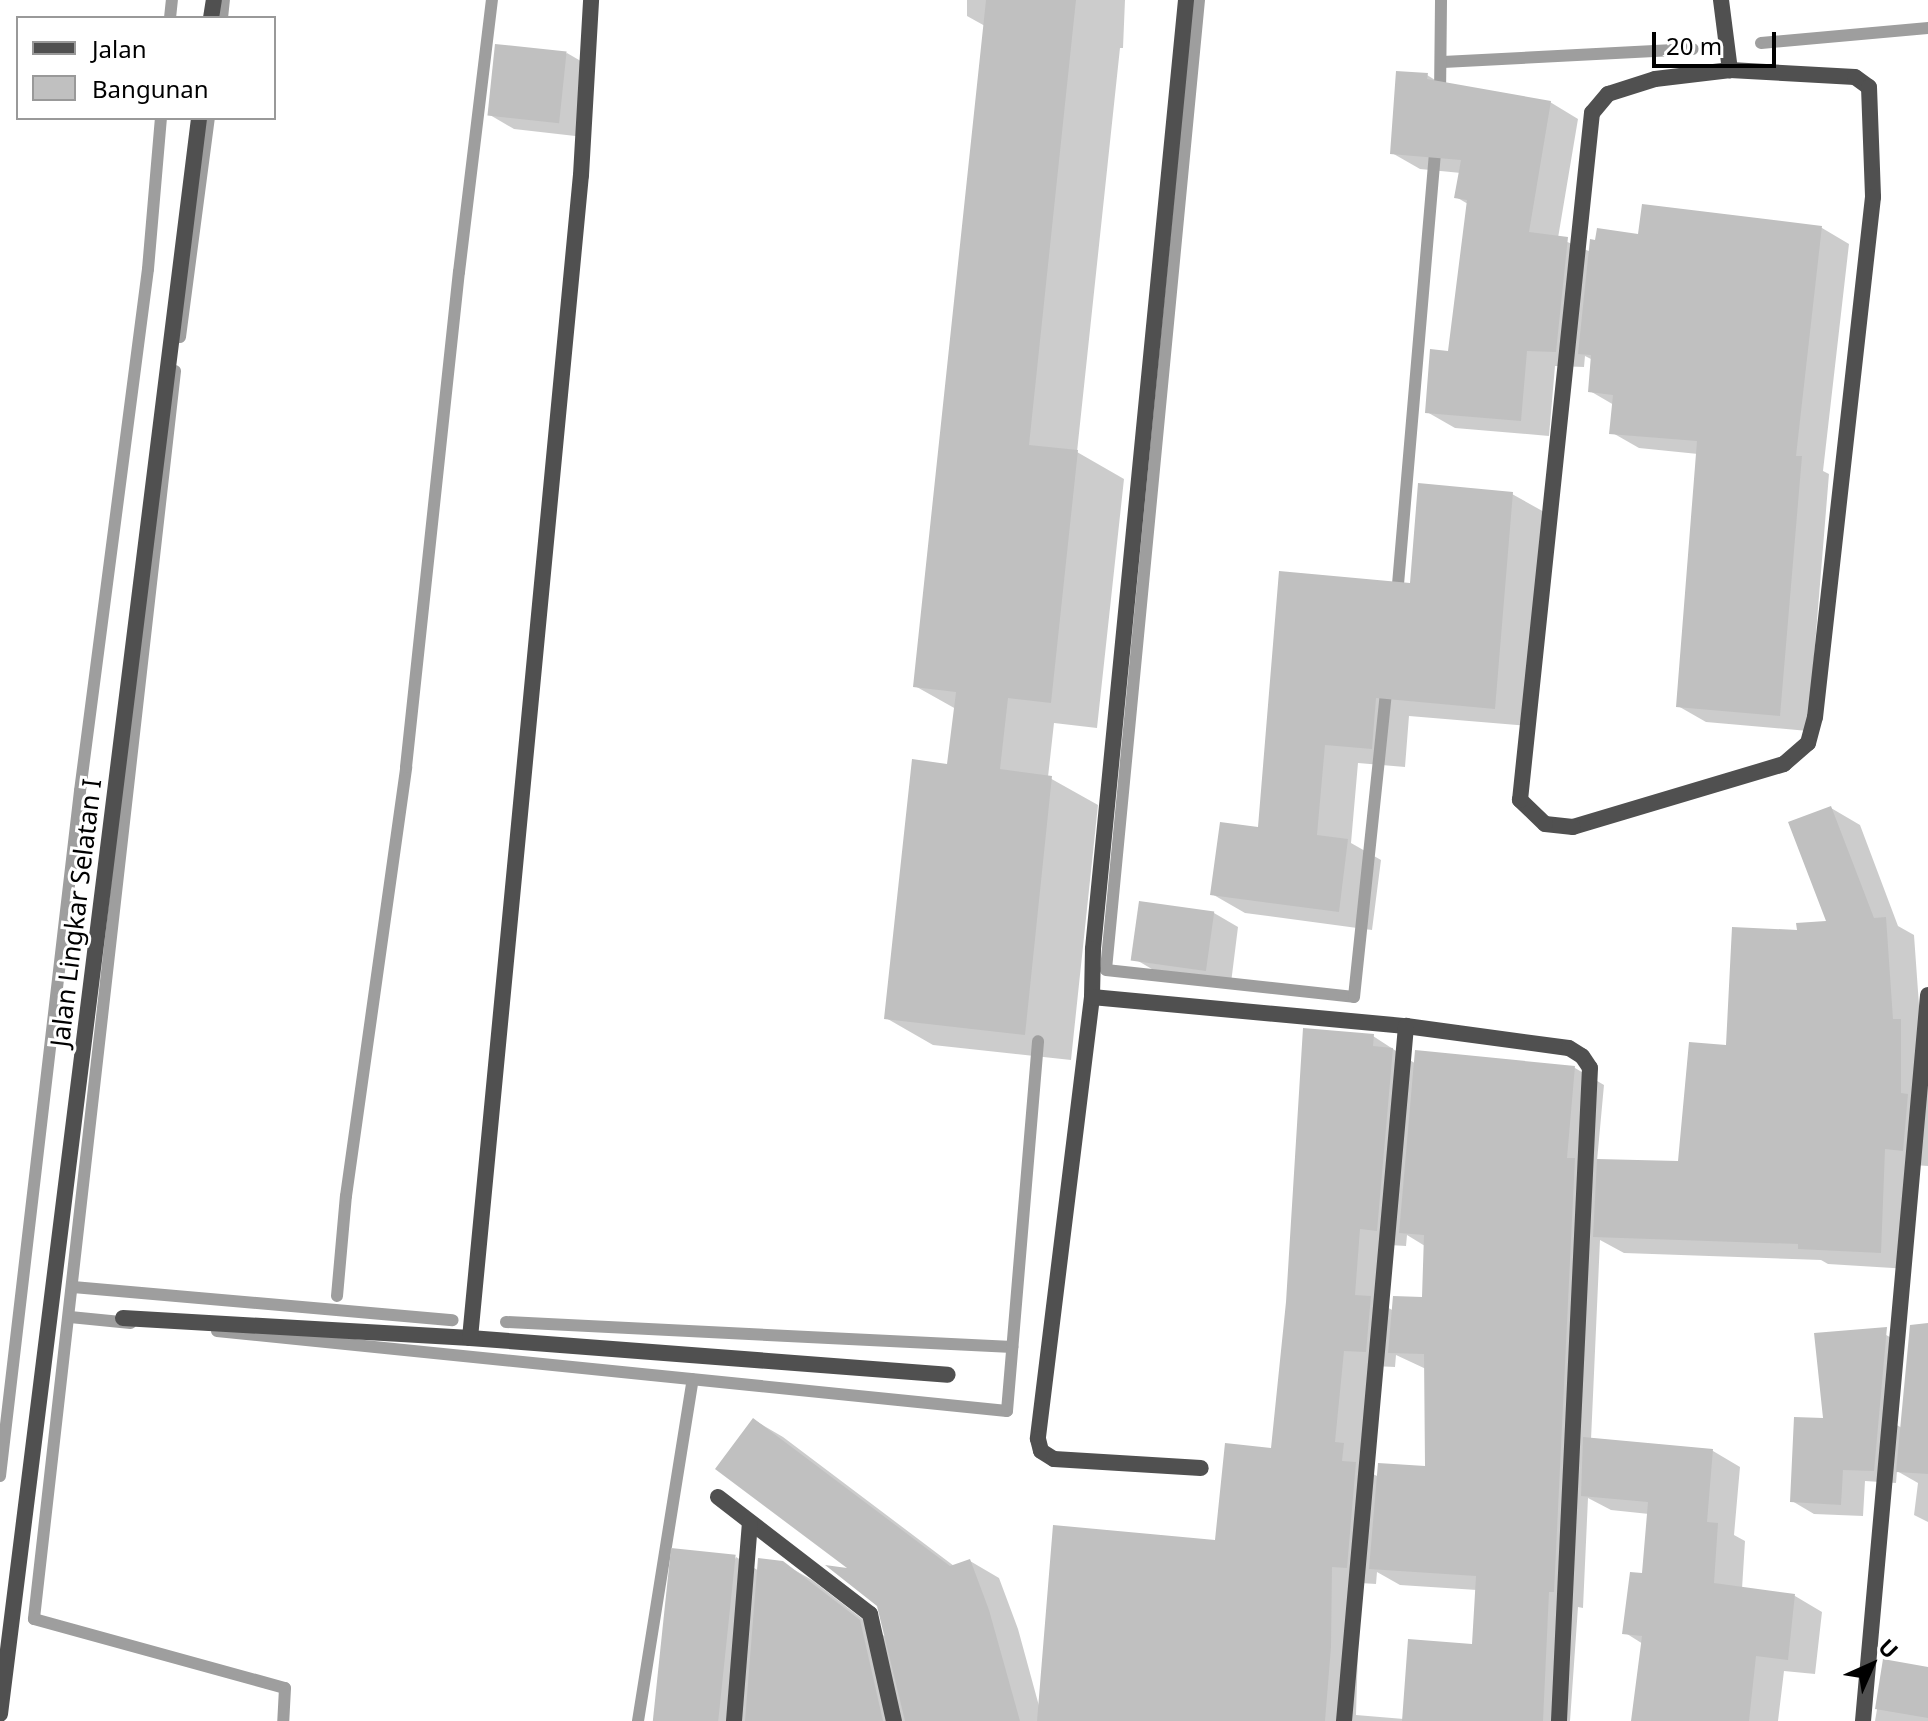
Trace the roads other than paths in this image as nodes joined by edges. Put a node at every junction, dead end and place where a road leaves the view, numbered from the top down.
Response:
1 (591, 0) edge
2 (1186, 0) edge
3 (1721, 0) edge
4 (1730, 70) junction
5 (199, 120) edge
6 (1928, 995) edge
7 (1092, 997) junction
8 (1406, 1026) junction
9 (123, 1318) dead end
10 (470, 1338) junction
11 (948, 1375) dead end
12 (1201, 1468) dead end
13 (718, 1497) dead end
14 (750, 1523) junction
15 (0, 1714) edge
16 (734, 1721) edge
17 (894, 1721) edge
18 (1344, 1721) edge
19 (1559, 1721) edge
20 (1863, 1721) edge

1 - 10 street
2 - 7 street
3 - 4 street
4 - 4 street
5 - 15 street, Jalan Lingkar Selatan I
6 - 20 street
7 - 8 street
7 - 12 street
8 - 18 street
8 - 19 street
9 - 10 street
10 - 11 street
13 - 14 street
14 - 16 street
14 - 17 street

